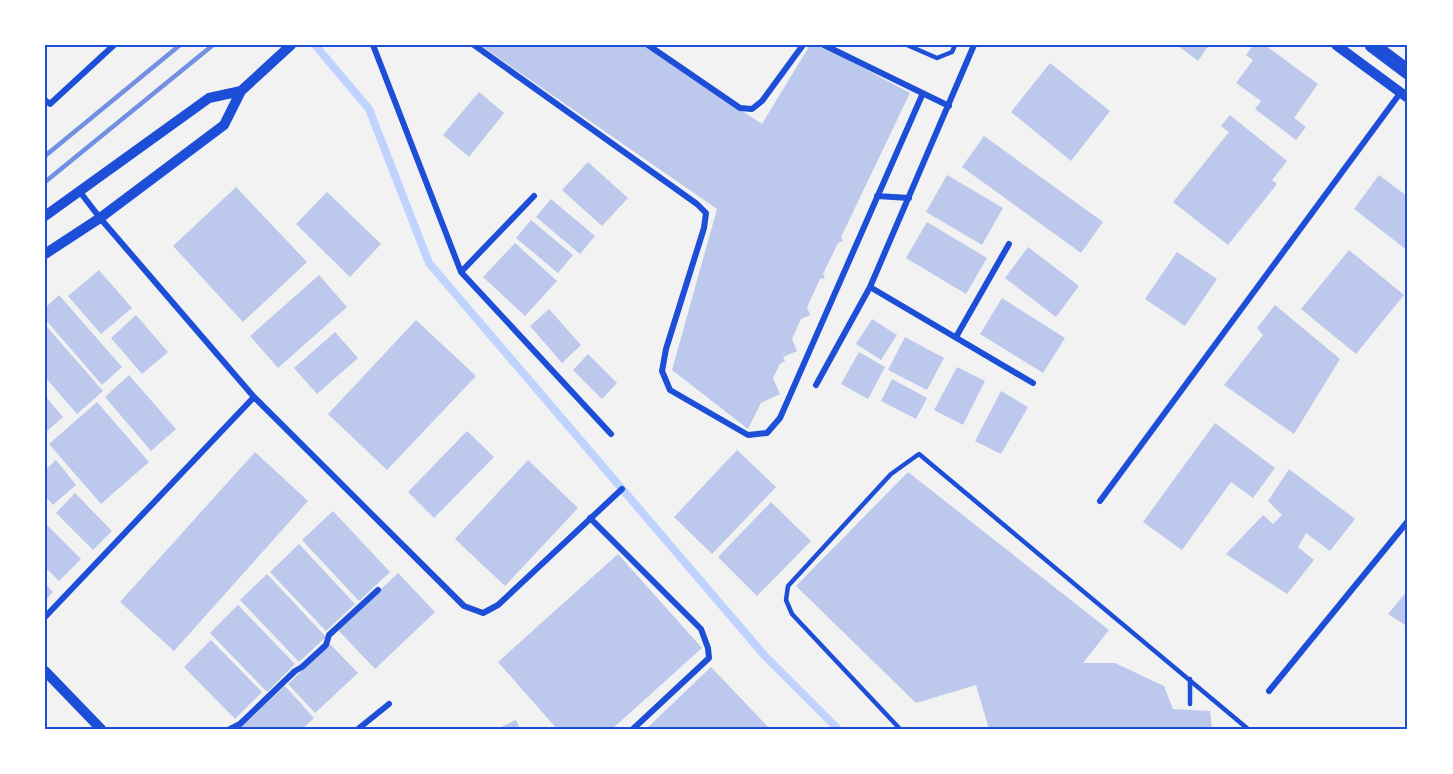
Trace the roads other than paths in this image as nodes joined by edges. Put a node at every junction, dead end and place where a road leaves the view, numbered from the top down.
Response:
1 (114, 45) edge
2 (291, 45) edge
3 (373, 45) edge
4 (474, 45) edge
5 (648, 45) edge
6 (803, 45) edge
7 (824, 45) edge
8 (907, 45) edge
9 (955, 45) edge
10 (974, 45) edge
11 (1336, 45) edge
12 (1372, 45) edge
13 (1408, 72) edge
14 (241, 91) junction
15 (923, 93) junction
16 (1405, 95) edge
17 (45, 100) edge
18 (949, 106) junction
19 (80, 192) junction
20 (534, 196) dead end
21 (877, 196) junction
22 (909, 198) junction
23 (45, 216) edge
24 (100, 218) junction
25 (1009, 244) dead end
26 (45, 254) edge
27 (462, 272) junction
28 (870, 287) junction
29 (956, 337) junction
30 (1033, 383) dead end
31 (816, 385) dead end
32 (254, 397) junction
33 (611, 434) dead end
34 (622, 489) dead end
35 (1100, 501) dead end
36 (590, 518) junction
37 (1408, 521) edge
38 (378, 590) dead end
39 (45, 617) edge
40 (45, 671) edge
41 (1190, 679) junction
42 (1269, 691) dead end
43 (389, 704) dead end
44 (1190, 704) dead end
45 (101, 729) edge
46 (230, 729) edge
47 (358, 729) edge
48 (633, 729) edge
49 (900, 729) edge
50 (1248, 729) edge

1 - 17 street
2 - 14 street
3 - 27 street
4 - 21 street
5 - 6 street
7 - 15 street
8 - 9 lane
10 - 18 street
11 - 16 street
12 - 13 main road
14 - 19 street
14 - 24 street
15 - 18 street
15 - 21 street
16 - 35 street
18 - 22 street
19 - 23 street
19 - 24 street
20 - 27 street
21 - 22 street
22 - 28 street
24 - 26 street
24 - 32 street
25 - 29 street
27 - 33 street
28 - 29 street
28 - 31 street
29 - 30 street
32 - 36 street
32 - 39 street
34 - 36 street
36 - 48 street
37 - 42 street
38 - 46 street
40 - 45 street
41 - 44 lane
41 - 49 lane
41 - 50 lane
43 - 47 street

